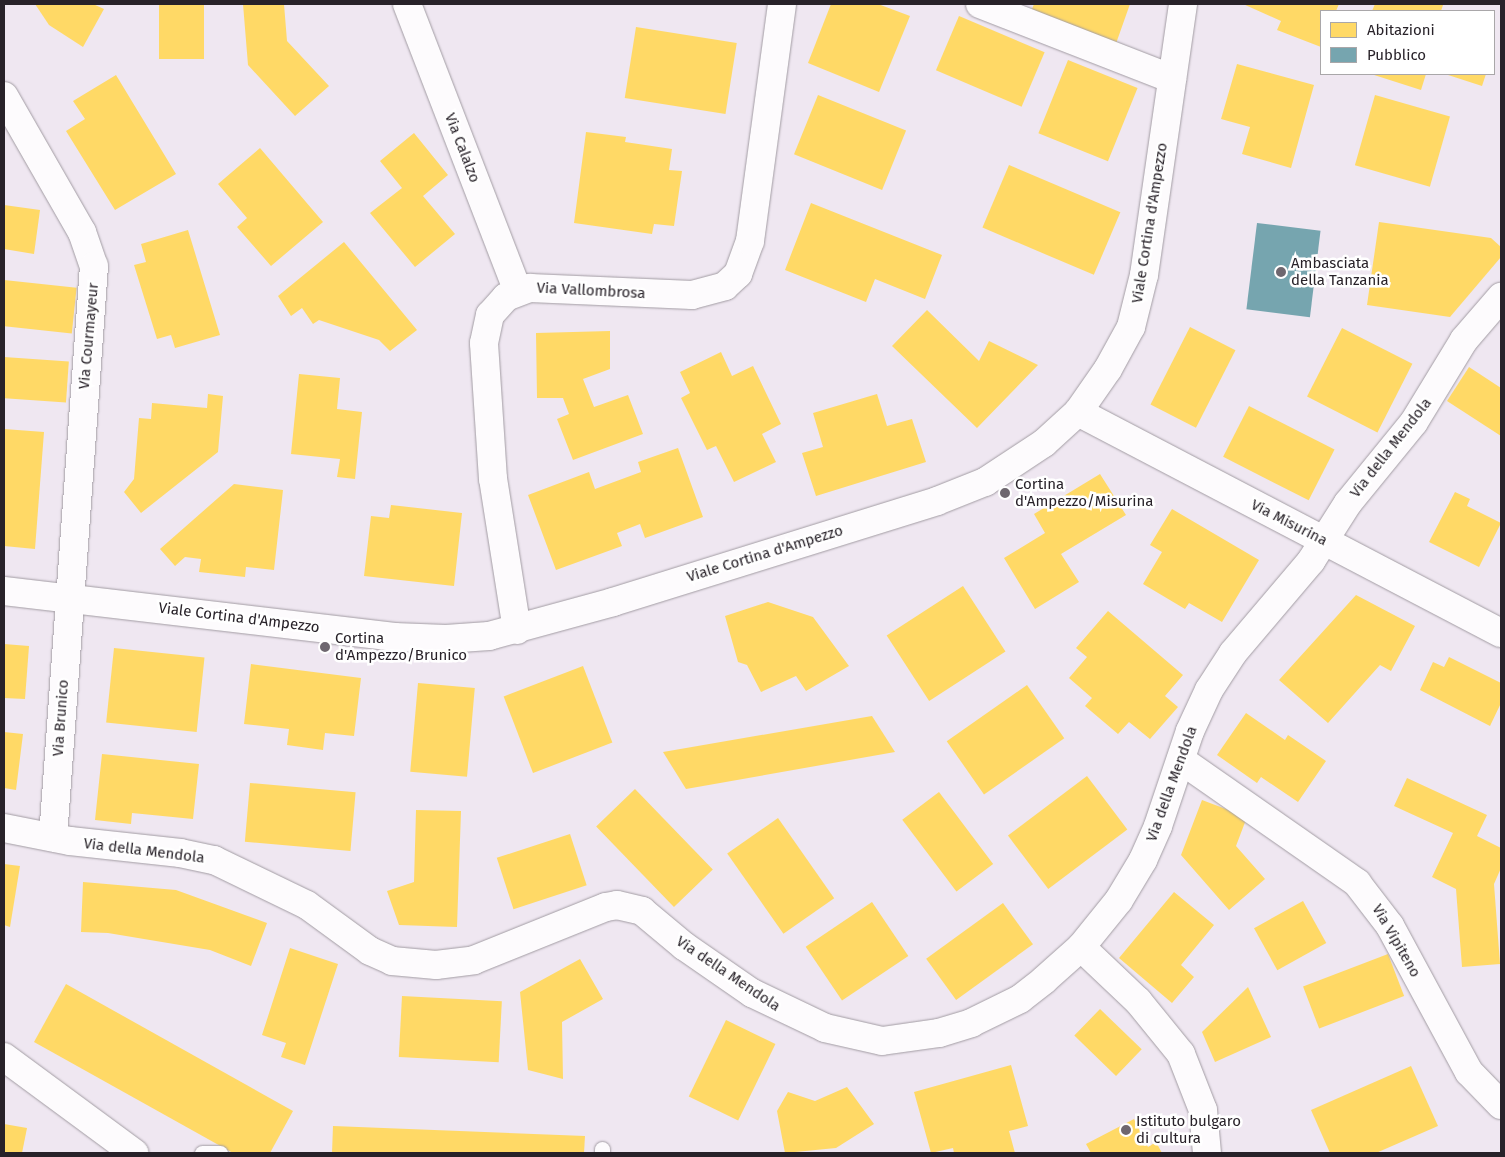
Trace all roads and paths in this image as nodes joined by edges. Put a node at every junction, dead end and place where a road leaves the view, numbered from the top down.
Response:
1 (407, 4) edge
2 (782, 4) edge
3 (980, 4) edge
4 (1183, 4) edge
5 (1172, 79) junction
6 (4, 96) edge
7 (518, 291) junction
8 (1501, 297) edge
9 (1078, 412) junction
10 (1325, 541) junction
11 (4, 591) edge
12 (71, 598) junction
13 (517, 630) junction
14 (1501, 633) edge
15 (1181, 760) junction
16 (4, 828) edge
17 (53, 838) junction
18 (1081, 947) junction
19 (4, 1057) edge
20 (1501, 1105) edge
21 (134, 1153) edge
22 (202, 1153) edge
23 (220, 1153) edge
24 (1207, 1153) edge

1 - 7 street, Via Calalzo
2 - 7 street, Via Vallombrosa
3 - 5 street
4 - 5 street, Viale Cortina d'Ampezzo
5 - 9 street, Viale Cortina d'Ampezzo
6 - 12 street, Via Courmayeur
7 - 13 street, Via Vallombrosa
8 - 10 street, Via della Mendola
9 - 10 street, Via Misurina
9 - 13 street, Viale Cortina d'Ampezzo
10 - 14 street, Via Misurina
10 - 15 street, Via della Mendola
11 - 12 street, Viale Cortina d'Ampezzo
12 - 13 street, Viale Cortina d'Ampezzo
12 - 17 street, Via Brunico
15 - 18 street, Via della Mendola
15 - 20 street, Via Vipiteno
16 - 17 street, Via della Mendola
17 - 18 street, Via della Mendola
18 - 24 street
19 - 21 street
22 - 23 lane

